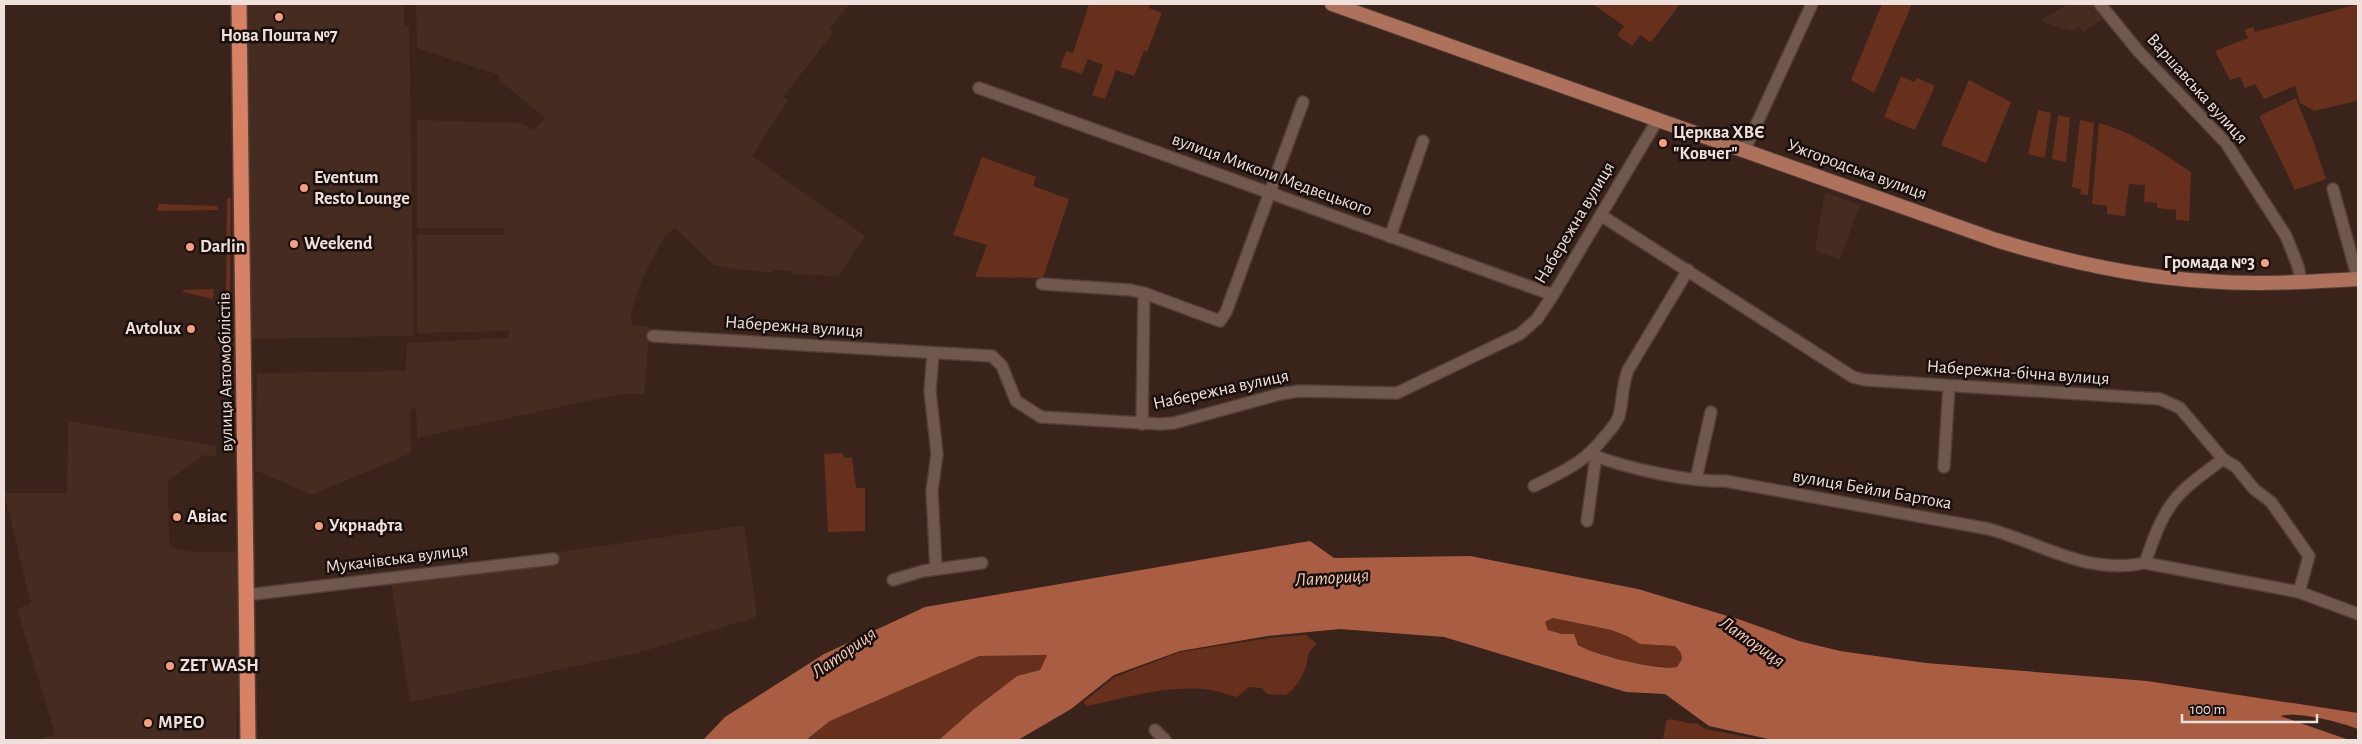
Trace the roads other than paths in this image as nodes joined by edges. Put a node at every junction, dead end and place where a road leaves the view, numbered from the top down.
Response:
1 (239, 4) edge
2 (1335, 4) edge
3 (1812, 4) edge
4 (2100, 4) edge
5 (979, 88) dead end
6 (1302, 102) dead end
7 (1658, 119) junction
8 (1423, 142) dead end
9 (1744, 149) junction
10 (2332, 189) dead end
11 (1271, 193) junction
12 (1602, 216) junction
13 (1390, 237) junction
14 (1688, 270) junction
15 (2358, 279) edge
16 (2301, 282) junction
17 (1042, 284) dead end
18 (1144, 293) junction
19 (1553, 294) junction
20 (653, 336) dead end
21 (933, 354) junction
22 (1949, 386) junction
23 (1711, 412) dead end
24 (1142, 424) junction
25 (1593, 455) junction
26 (2223, 458) junction
27 (1944, 467) dead end
28 (1696, 479) junction
29 (1534, 486) dead end
30 (1587, 521) dead end
31 (552, 560) dead end
32 (982, 563) dead end
33 (2145, 563) junction
34 (936, 569) junction
35 (894, 580) dead end
36 (2299, 592) junction
37 (246, 595) junction
38 (2358, 614) edge
39 (1155, 730) dead end
40 (248, 740) edge
41 (1165, 740) edge

1 - 37 highway, вулиця Автомобілістів
2 - 7 main road, Ужгородська вулиця
3 - 9 street
4 - 16 street, Варшавська вулиця
5 - 11 street, вулиця Миколи Медвецького
6 - 11 street
7 - 9 main road, Ужгородська вулиця
7 - 12 street, Набережна вулиця
8 - 13 street
9 - 16 main road, Ужгородська вулиця
10 - 15 street
11 - 13 street, вулиця Миколи Медвецького
11 - 18 street
12 - 14 street, Набережна-бічна вулиця
12 - 19 street, Набережна вулиця
13 - 19 street, вулиця Миколи Медвецького
14 - 22 street, Набережна-бічна вулиця
14 - 25 street
15 - 16 main road, Ужгородська вулиця
17 - 18 street
18 - 24 street
19 - 24 street, Набережна вулиця
20 - 21 street, Набережна вулиця
21 - 24 street, Набережна вулиця
21 - 34 street
22 - 26 street, Набережна-бічна вулиця
22 - 27 street
23 - 28 street
25 - 28 street, вулиця Бейли Бартока
25 - 29 street
25 - 30 street
26 - 33 street
26 - 36 street, Набережна-бічна вулиця
28 - 33 street, вулиця Бейли Бартока
31 - 37 street, Мукачівська вулиця
32 - 34 street
33 - 36 street, вулиця Бейли Бартока
34 - 35 street
36 - 38 street
37 - 40 highway, вулиця Автомобілістів
39 - 41 street

